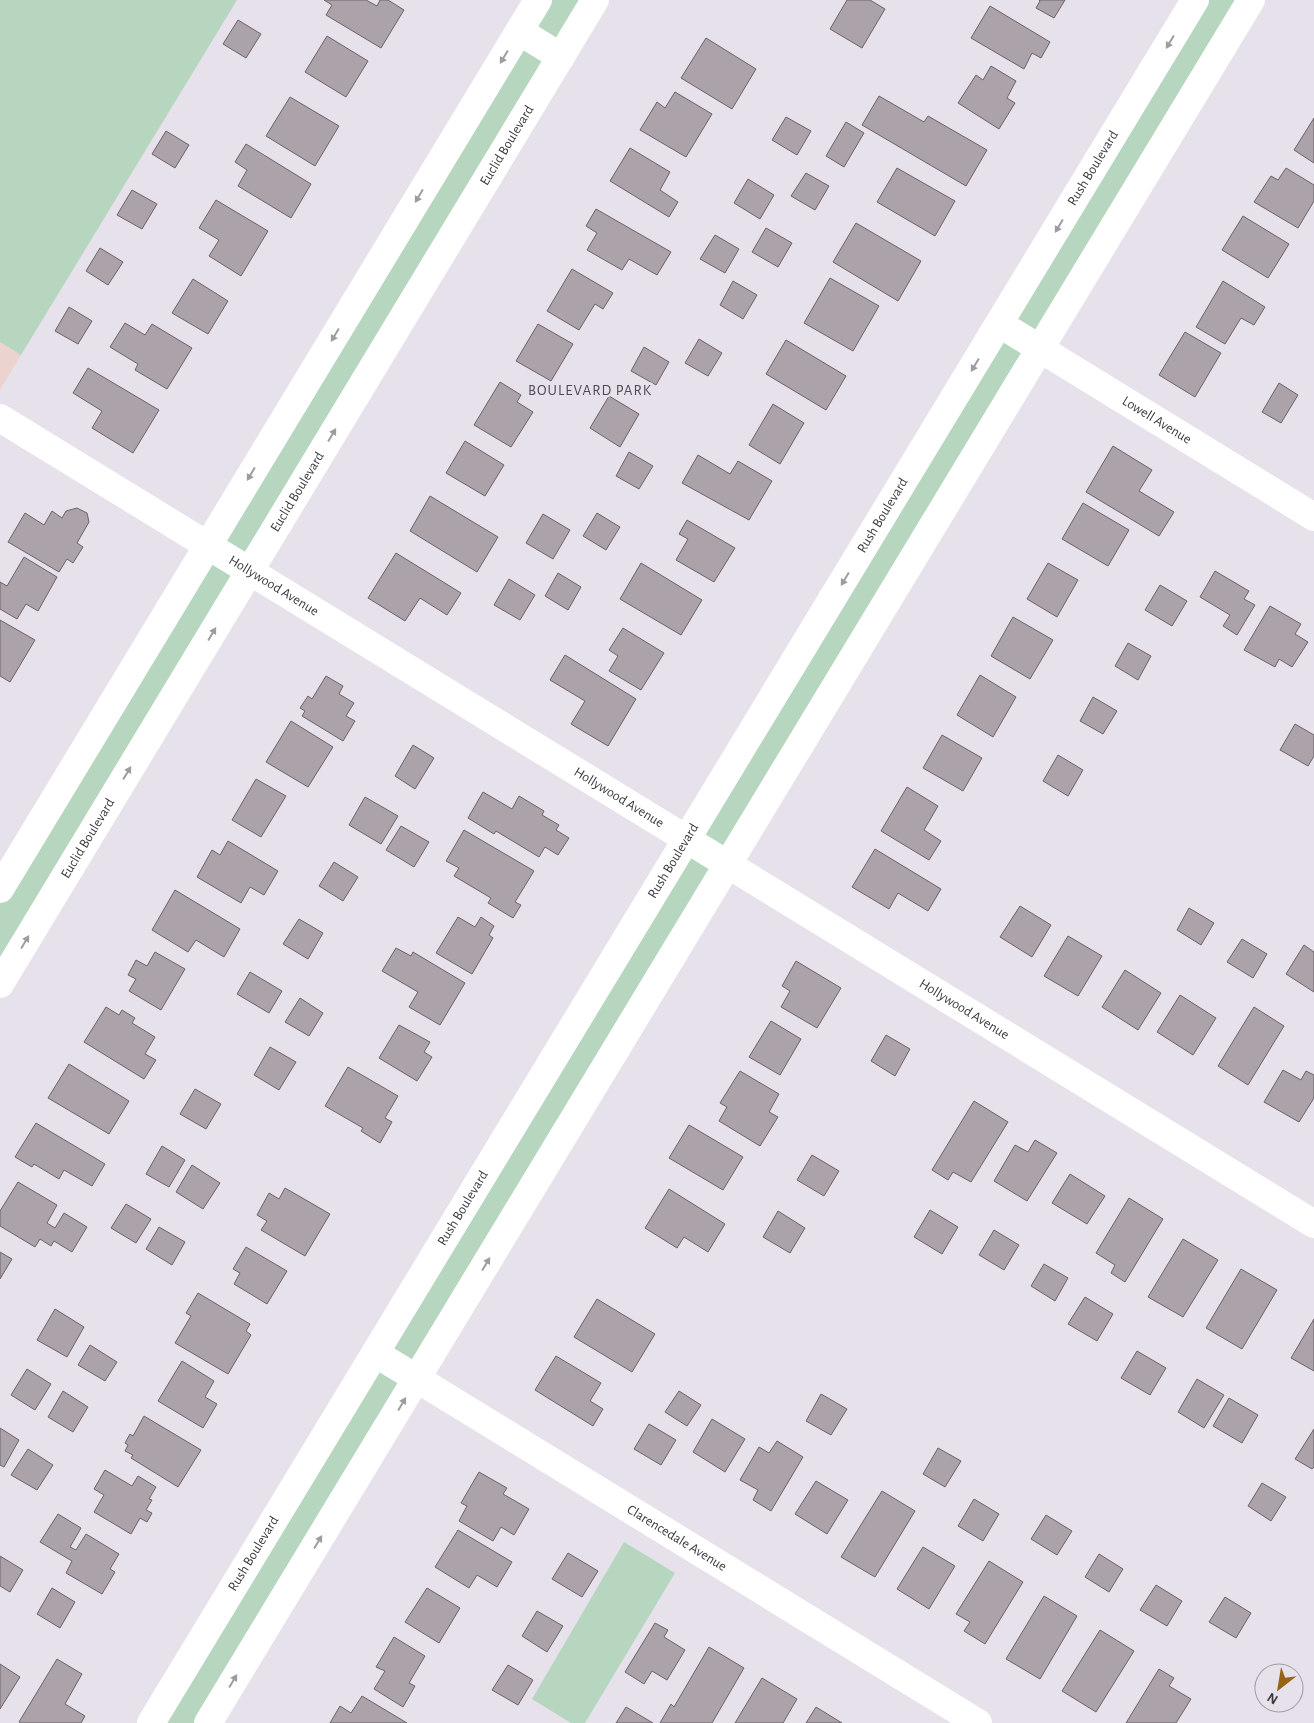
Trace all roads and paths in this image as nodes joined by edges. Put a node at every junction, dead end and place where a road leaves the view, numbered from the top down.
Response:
1 (538, 0) edge
2 (595, 0) edge
3 (1195, 0) edge
4 (1251, 0) edge
5 (519, 31) junction
6 (561, 57) junction
7 (1000, 324) junction
8 (1040, 349) junction
9 (0, 418) edge
10 (1314, 517) edge
11 (208, 546) junction
12 (250, 572) junction
13 (687, 840) junction
14 (727, 864) junction
15 (0, 889) edge
16 (0, 984) edge
17 (1314, 1224) edge
18 (375, 1353) junction
19 (417, 1379) junction
20 (151, 1723) edge
21 (208, 1723) edge
22 (978, 1723) edge

1 - 5 street
2 - 6 street, Euclid Boulevard
3 -> 7 street, Rush Boulevard
4 - 8 street
5 - 6 street
5 -> 11 street
12 -> 6 street, Euclid Boulevard
7 - 8 street, Lowell Avenue
7 -> 13 street, Rush Boulevard
8 - 10 street, Lowell Avenue
8 - 14 street
9 - 11 street, Hollywood Avenue
11 - 12 street, Hollywood Avenue
11 - 15 street
12 - 13 street, Hollywood Avenue
16 -> 12 street, Euclid Boulevard
13 - 14 street, Hollywood Avenue
13 - 18 street, Rush Boulevard
14 - 17 street, Hollywood Avenue
19 -> 14 street
18 - 19 street, Clarencedale Avenue
18 - 20 street, Rush Boulevard
21 -> 19 street
19 - 22 street, Clarencedale Avenue

